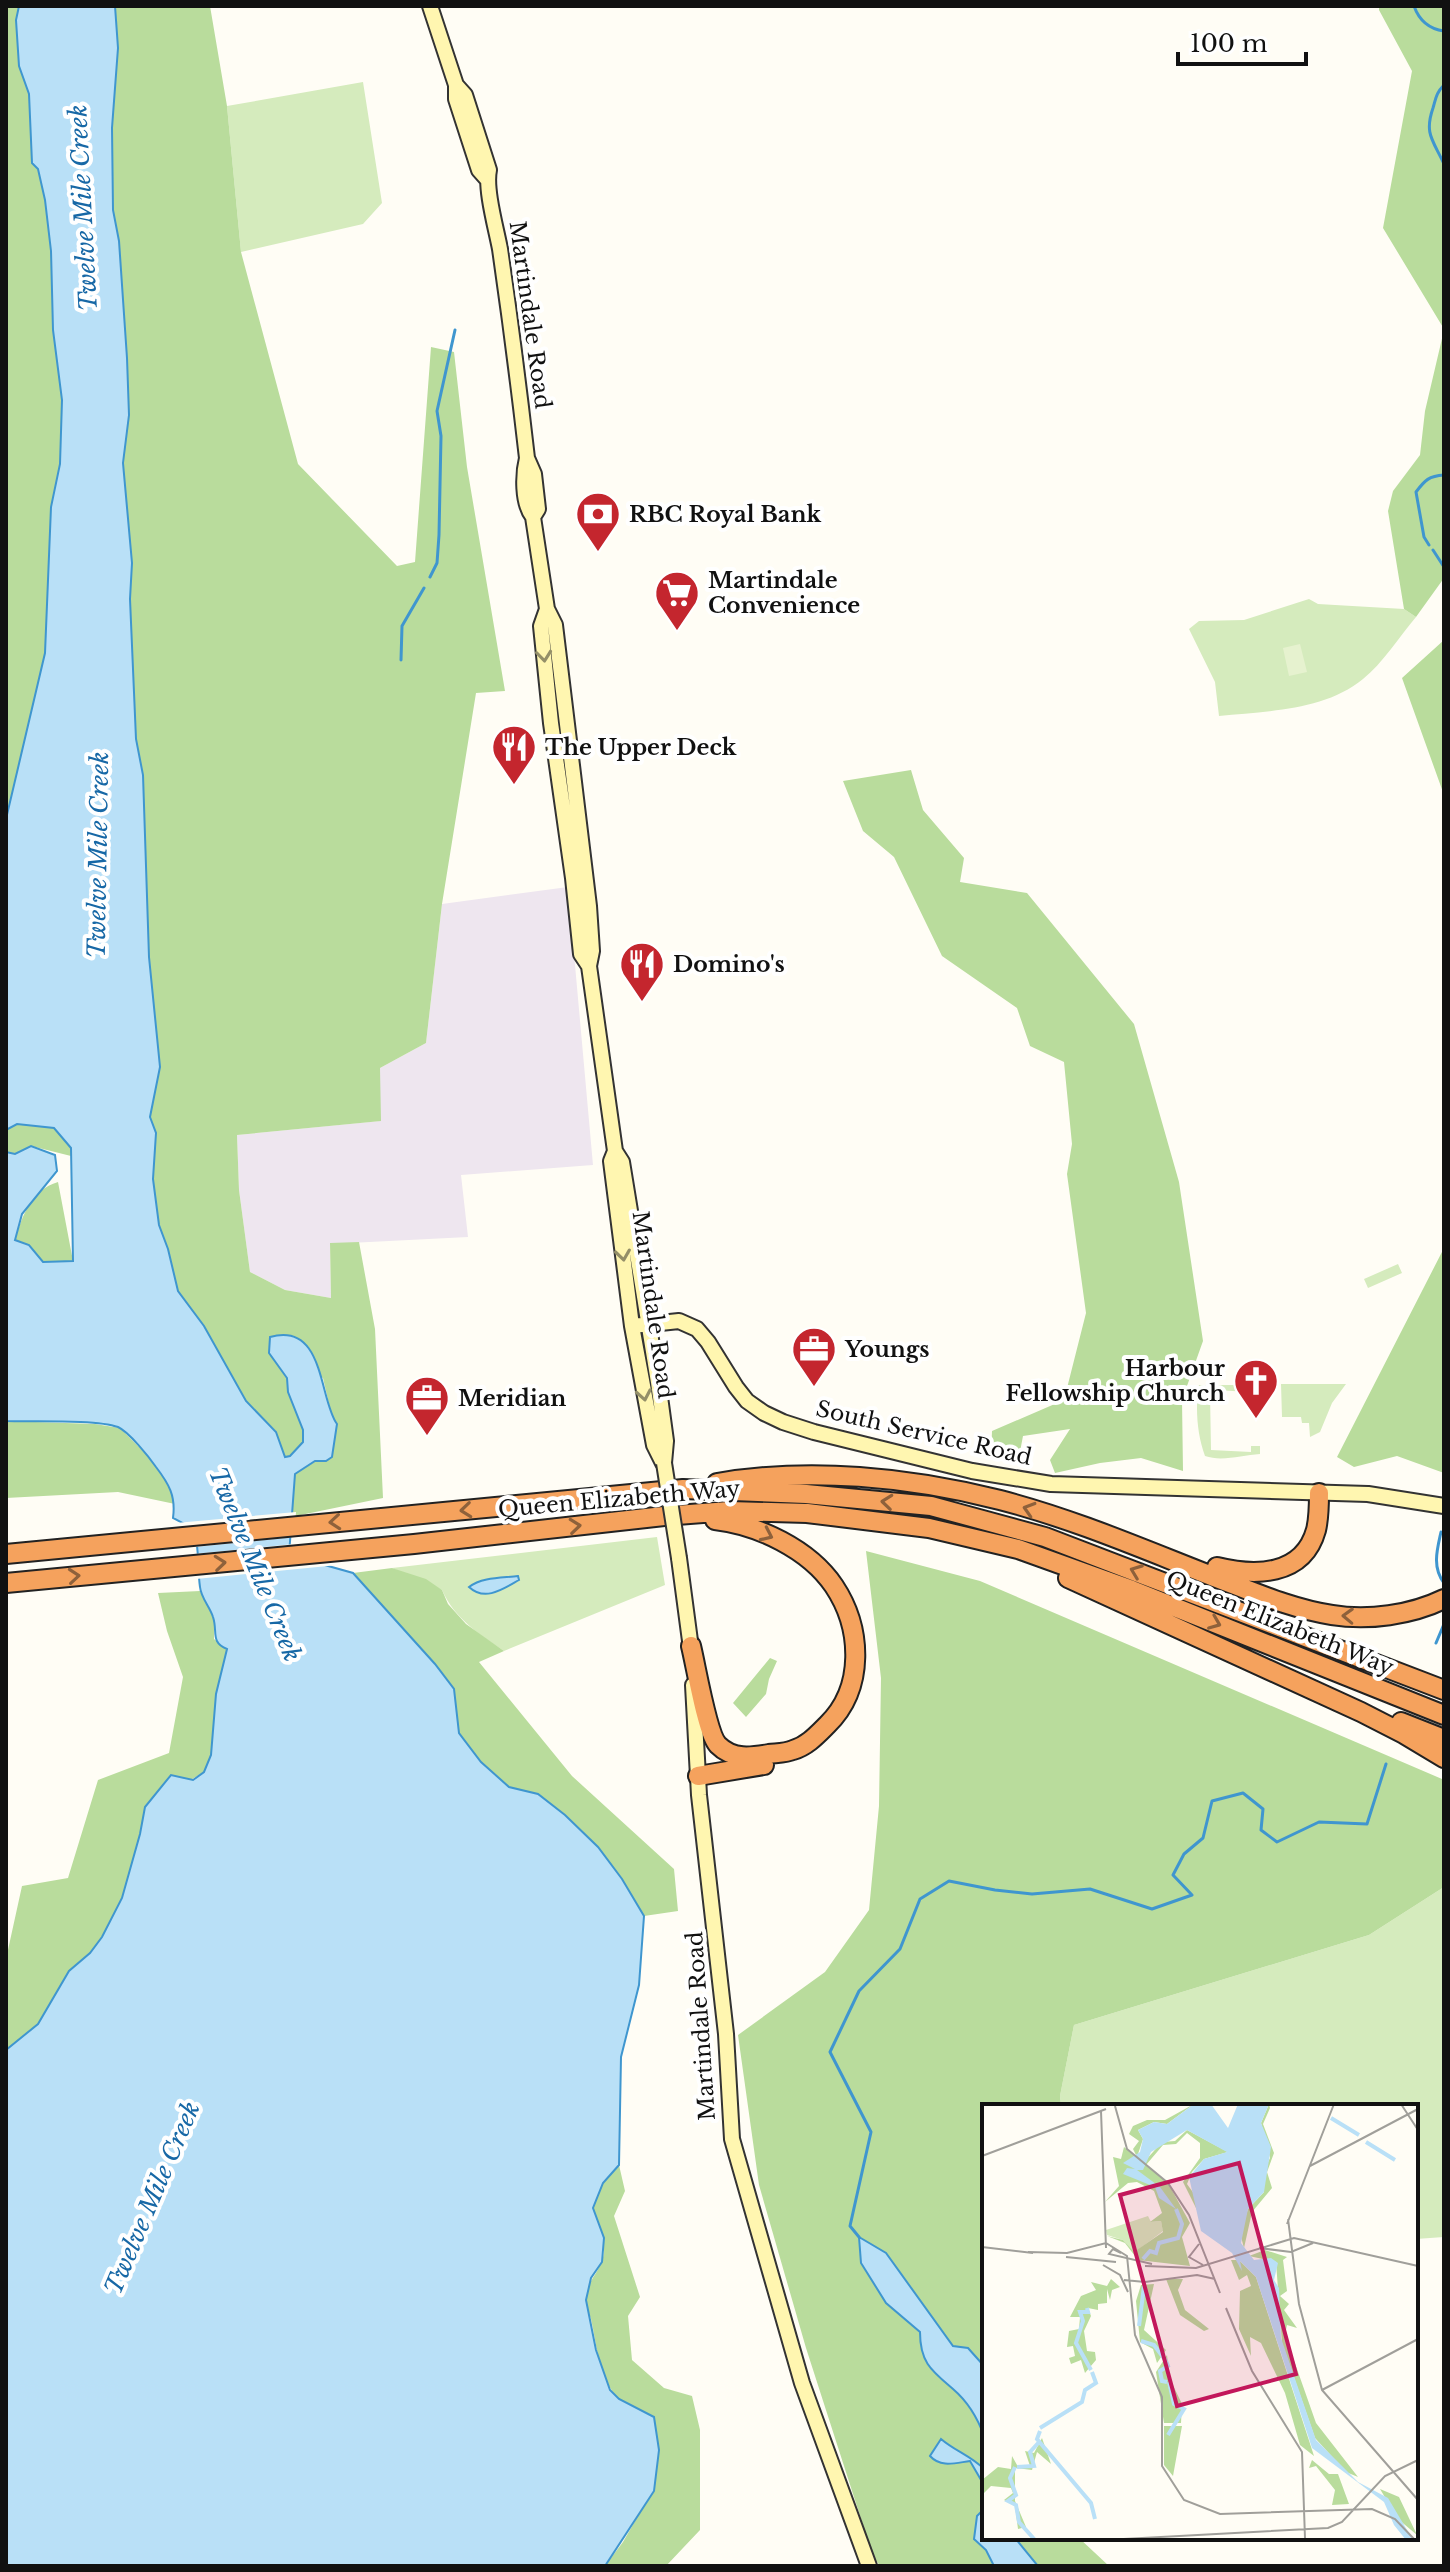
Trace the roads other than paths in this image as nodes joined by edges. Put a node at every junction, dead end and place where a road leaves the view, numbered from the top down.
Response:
1 (430, 6) edge
2 (615, 1151) junction
3 (648, 1325) junction
4 (632, 1326) junction
5 (664, 1463) junction
6 (683, 1489) junction
7 (1319, 1493) junction
8 (1444, 1506) edge
9 (664, 1516) junction
10 (929, 1528) junction
11 (1102, 1534) junction
12 (140, 1540) junction
13 (6, 1543) edge
14 (6, 1554) edge
15 (6, 1583) edge
16 (1444, 1599) edge
17 (691, 1646) junction
18 (1301, 1686) junction
19 (1444, 1690) edge
20 (1444, 1715) edge
21 (1444, 1739) edge
22 (791, 1751) junction
23 (1444, 1758) edge
24 (698, 1776) junction
25 (869, 2566) edge

1 - 2 main road, Martindale Road
2 - 3 main road, Martindale Road
2 -> 4 main road, Martindale Road
3 - 4 main road, South Service Road
3 - 5 main road, Martindale Road
3 - 7 main road, South Service Road
4 -> 5 main road, Martindale Road
5 - 17 main road, Martindale Road, bridge
11 -> 6 highway
6 -> 12 highway, Queen Elizabeth Way
19 -> 6 highway, Queen Elizabeth Way
7 - 8 main road, South Service Road
7 - 11 highway
9 - 10 highway, Queen Elizabeth Way
15 -> 9 highway, Queen Elizabeth Way
9 -> 22 highway
10 - 18 highway
10 -> 20 highway, Queen Elizabeth Way
16 -> 11 highway
12 - 13 highway
12 - 14 highway, Queen Elizabeth Way
17 - 22 highway
17 - 24 main road, Martindale Road
18 - 21 highway
18 - 23 highway
22 - 24 highway
24 - 25 main road, Martindale Road

